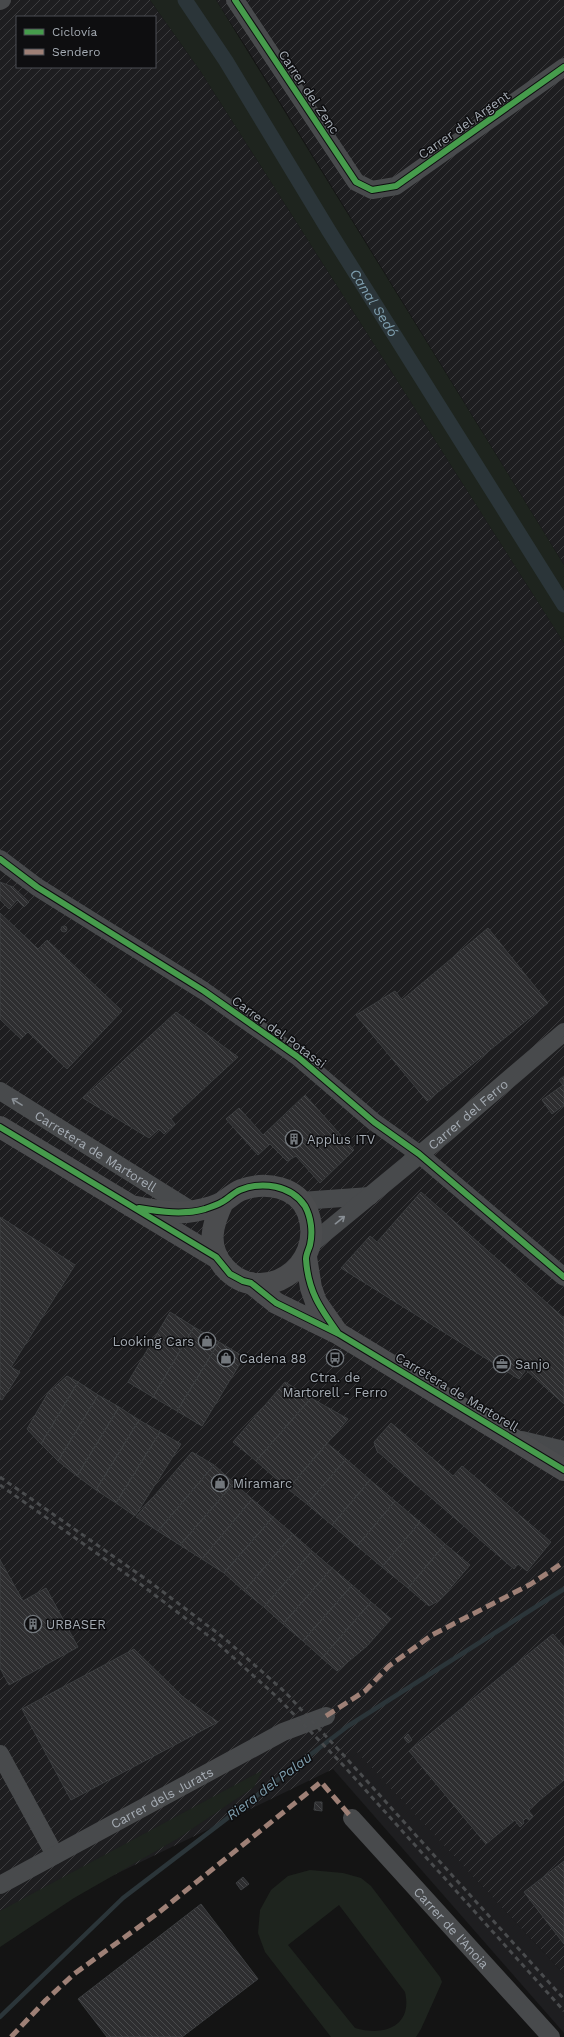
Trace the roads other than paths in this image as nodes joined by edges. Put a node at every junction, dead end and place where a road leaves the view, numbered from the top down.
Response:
1 (235, 0) edge
2 (564, 67) edge
3 (372, 190) joint
4 (0, 859) edge
5 (564, 1032) edge
6 (0, 1091) edge
7 (0, 1127) edge
8 (419, 1154) junction
9 (370, 1196) junction
10 (301, 1201) junction
11 (223, 1202) junction
12 (131, 1206) junction
13 (192, 1211) junction
14 (308, 1251) junction
15 (216, 1257) junction
16 (564, 1277) edge
17 (251, 1283) junction
18 (339, 1334) junction
19 (512, 1438) junction
20 (564, 1450) edge
21 (564, 1470) edge
22 (326, 1716) dead end
23 (0, 1754) edge
24 (352, 1818) dead end
25 (55, 1855) junction
26 (0, 1885) edge
27 (551, 2037) edge

1 - 3 street, Carrer del Zenc
2 - 3 street, Carrer del Argent
4 - 8 street, Carrer del Potassi
5 - 8 street, Carrer del Ferro
13 -> 6 street, Carretera de Martorell
7 - 12 main road, Carretera de Martorell
8 - 9 street, Carrer del Ferro
8 - 16 street, Carrer del Potassi
9 - 10 street
14 -> 9 street, Carrer del Ferro
10 - 11 main road, Carretera de Martorell
10 - 14 main road, Carretera de Martorell
11 - 13 main road, Carretera de Martorell
11 - 15 main road, Carretera de Martorell
12 - 13 main road, Carretera de Martorell
12 - 15 main road, Carretera de Martorell
14 - 17 main road, Carretera de Martorell
14 - 18 main road, Carretera de Martorell
15 - 17 main road, Carretera de Martorell
17 - 18 main road, Carretera de Martorell
18 - 19 main road, Carretera de Martorell
19 - 20 street, Carretera de Martorell
19 - 21 main road, Carretera de Martorell
22 - 25 street, Carrer dels Jurats
23 - 25 street
24 - 27 street, Carrer de l'Anoia
25 - 26 street, Carrer dels Jurats

